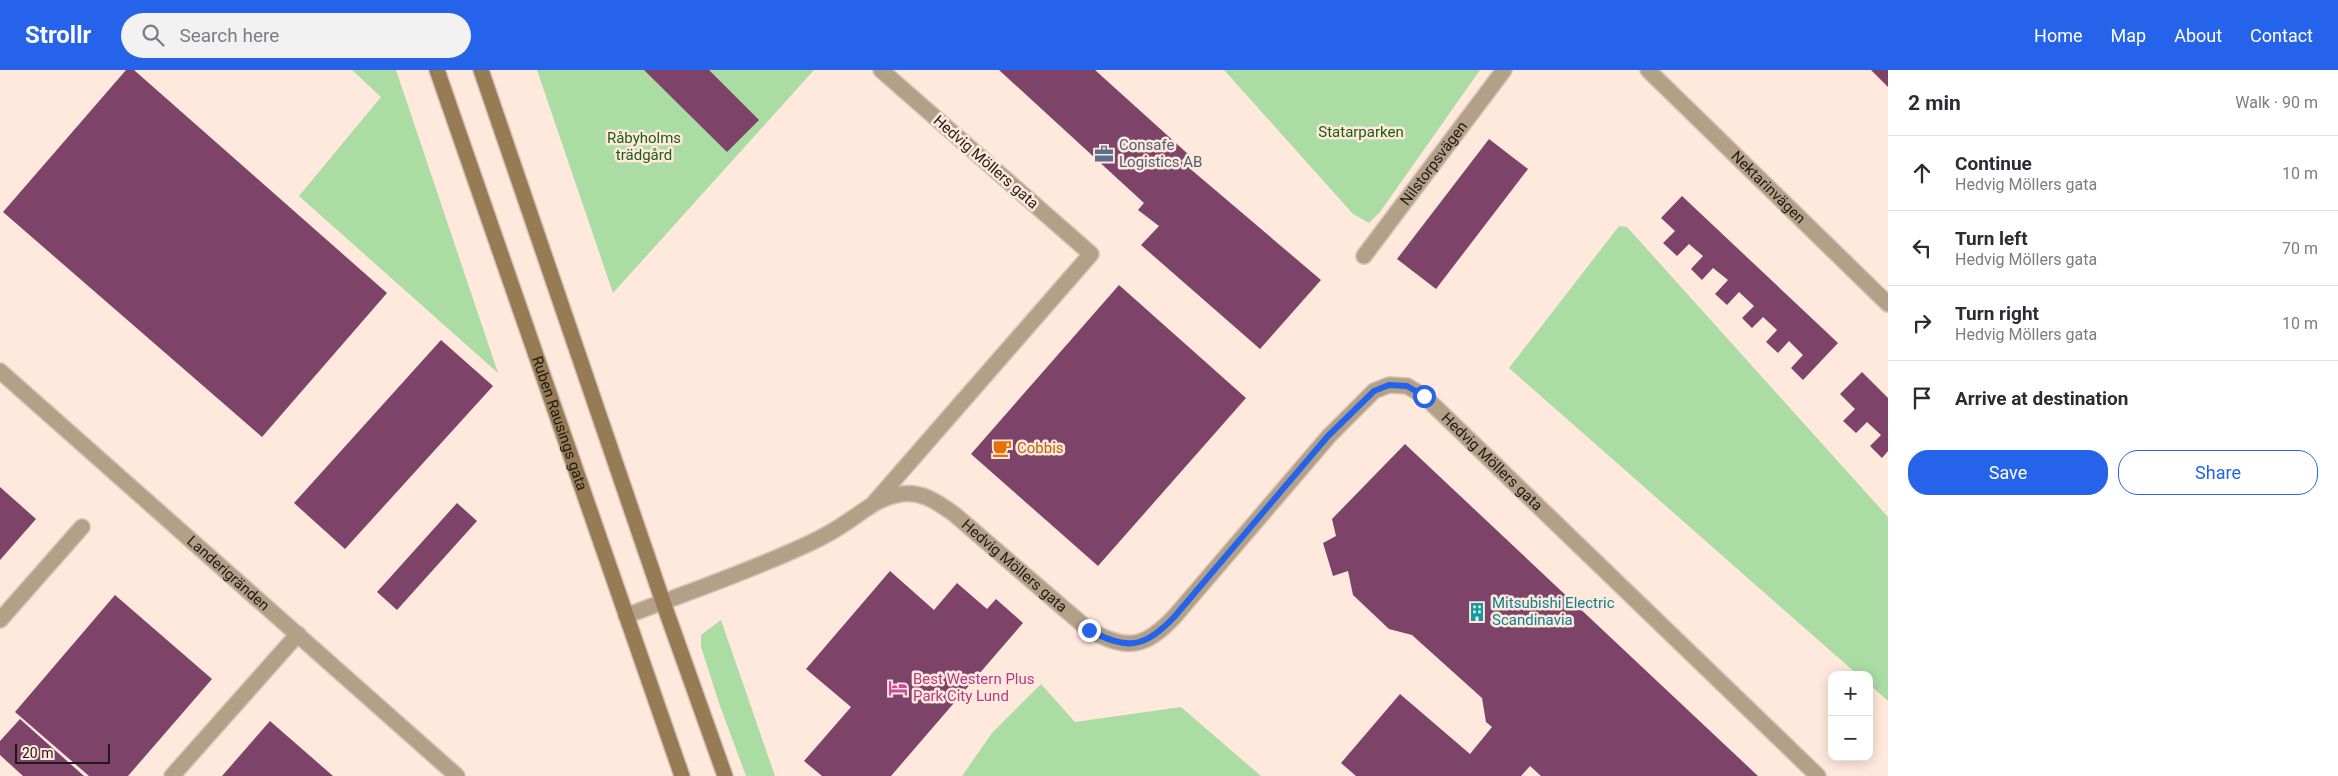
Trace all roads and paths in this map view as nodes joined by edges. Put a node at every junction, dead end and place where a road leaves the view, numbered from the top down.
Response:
1 (437, 70) edge
2 (481, 70) edge
3 (881, 70) edge
4 (1504, 70) edge
5 (1648, 70) edge
6 (1364, 256) dead end
7 (1888, 304) edge
8 (0, 371) edge
9 (874, 503) junction
10 (82, 527) dead end
11 (663, 602) junction
12 (626, 616) junction
13 (0, 620) edge
14 (298, 634) junction
15 (172, 776) edge
16 (457, 776) edge
17 (682, 776) edge
18 (725, 776) edge
19 (1818, 776) edge

1 - 12 main road, Ruben Rausings gata
2 - 11 main road
3 - 9 street, Hedvig Möllers gata
4 - 6 street, Nilstorpsvägen
5 - 7 street, Nektarinvägen
8 - 14 street, Landerigränden
9 - 11 street, Hedvig Möllers gata
9 - 19 street, Hedvig Möllers gata
10 - 13 street
11 - 12 street, Hedvig Möllers gata
11 - 18 main road
12 - 17 main road, Ruben Rausings gata
14 - 15 street
14 - 16 street, Landerigränden

